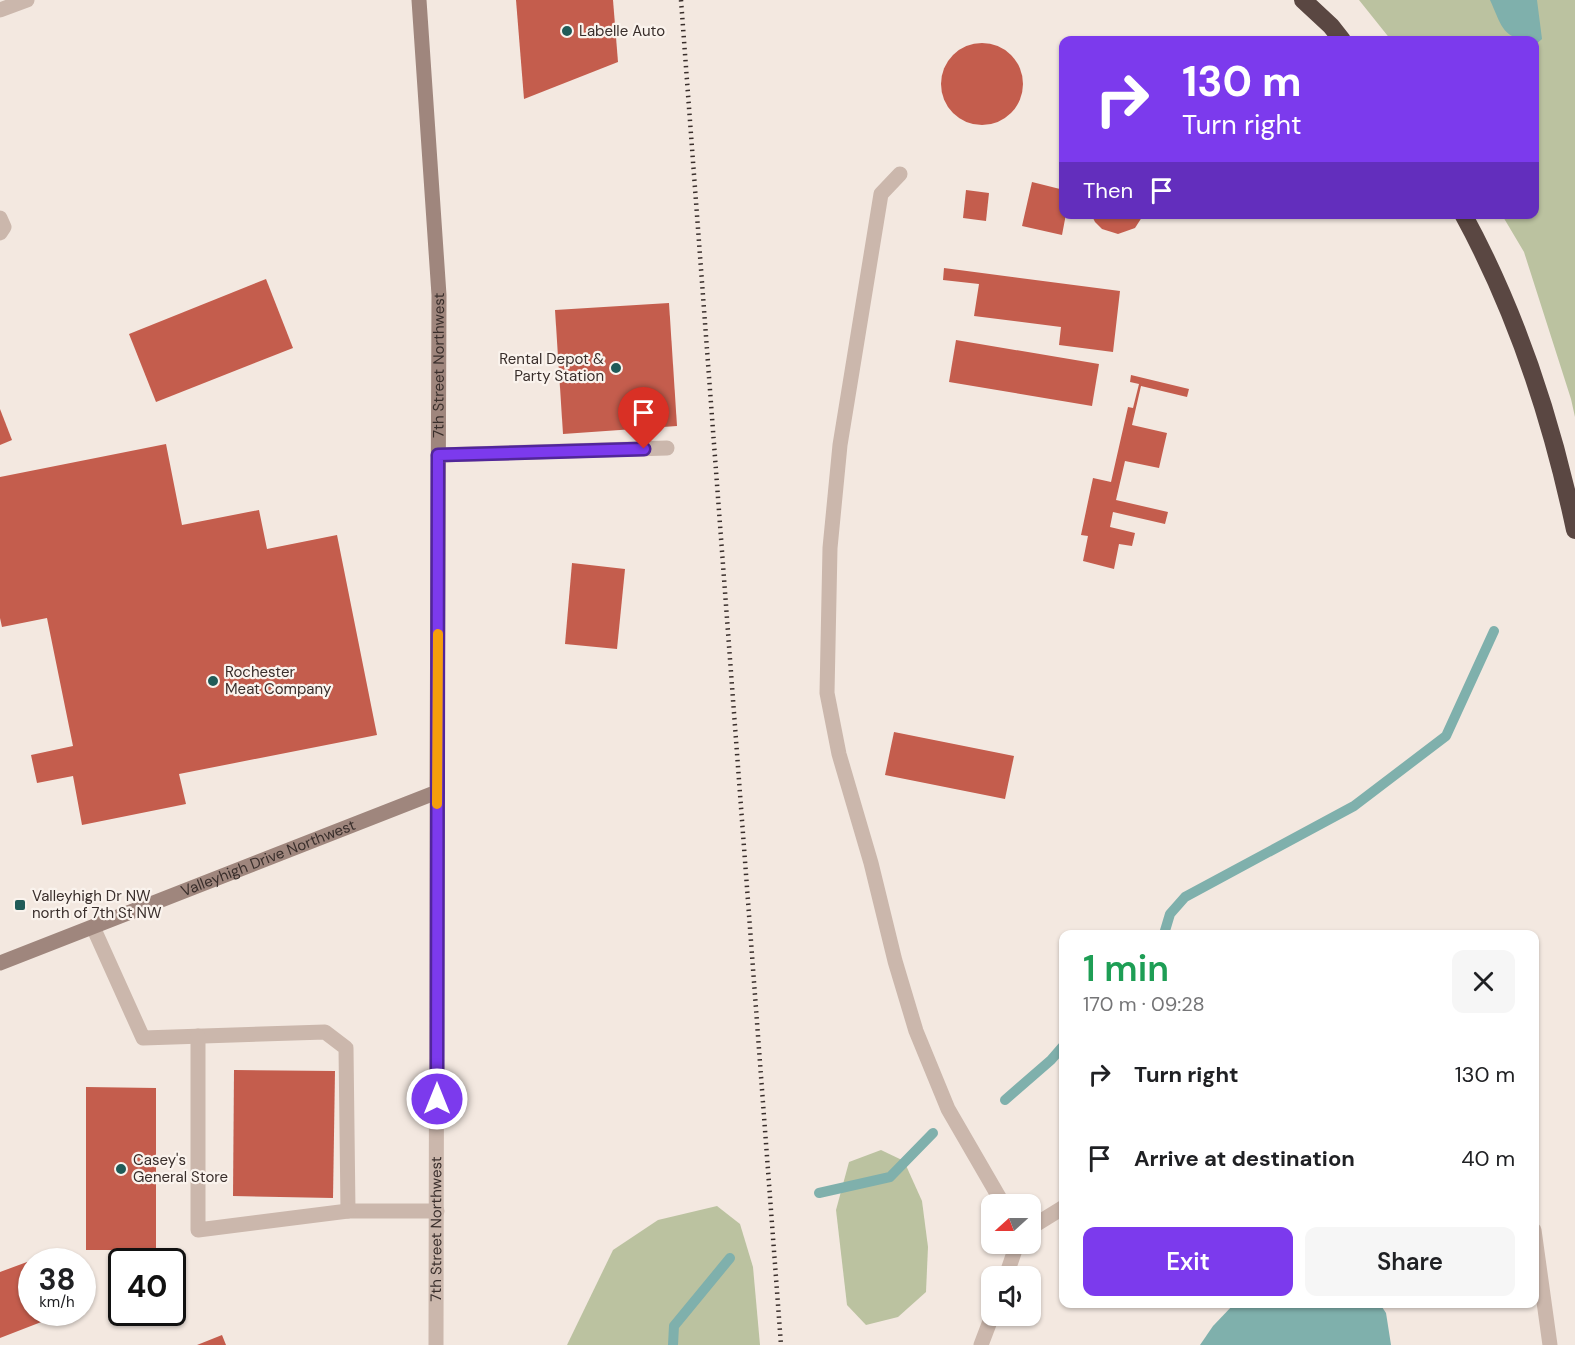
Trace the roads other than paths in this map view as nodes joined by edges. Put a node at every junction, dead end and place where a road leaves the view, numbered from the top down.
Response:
1 (27, 0) edge
2 (418, 0) edge
3 (1303, 0) edge
4 (0, 10) edge
5 (1339, 36) edge
6 (900, 174) dead end
7 (0, 218) edge
8 (1466, 219) edge
9 (0, 233) edge
10 (667, 448) dead end
11 (438, 455) junction
12 (1575, 530) edge
13 (437, 792) junction
14 (93, 927) junction
15 (0, 963) edge
16 (198, 1036) junction
17 (998, 1194) edge
18 (1059, 1209) edge
19 (348, 1210) junction
20 (436, 1210) junction
21 (1041, 1221) edge
22 (1539, 1266) edge
23 (988, 1326) edge
24 (436, 1345) edge
25 (981, 1345) edge
26 (1550, 1345) edge

1 - 4 street
2 - 11 main road, 7th Street Northwest
3 - 5 highway
6 - 17 street
7 - 9 street
8 - 12 highway
10 - 11 street
11 - 13 main road, 7th Street Northwest
13 - 14 main road, Valleyhigh Drive Northwest
13 - 20 street, 7th Street Northwest
14 - 15 main road, Valleyhigh Drive Northwest
14 - 16 street
16 - 19 street
16 - 19 street
18 - 21 street
19 - 20 street
20 - 24 street, 7th Street Northwest
22 - 26 street
23 - 25 street

